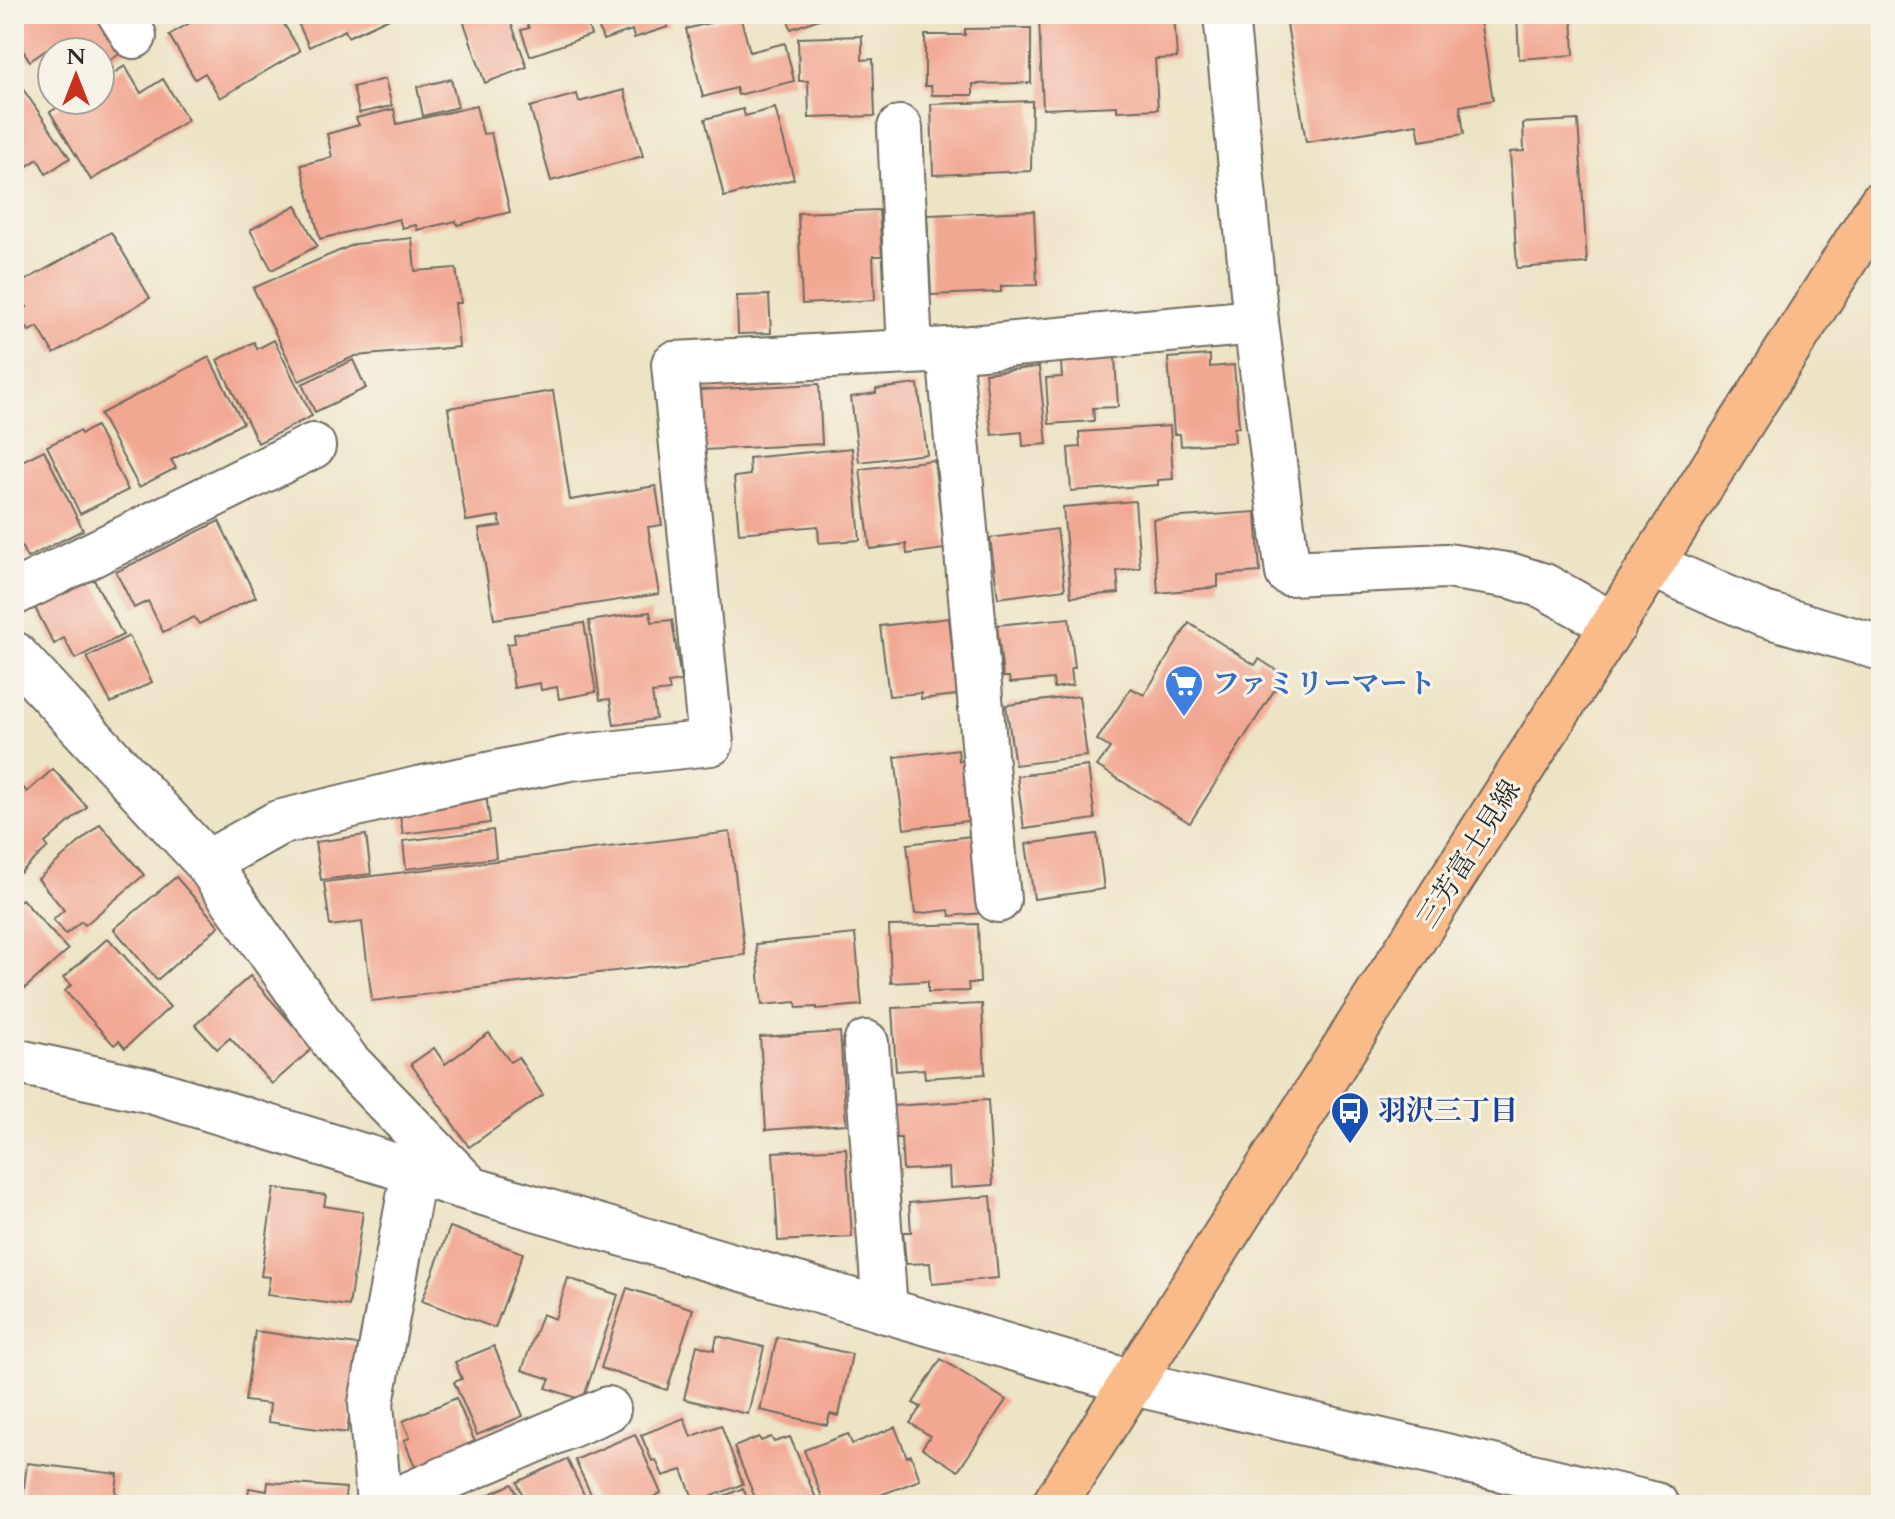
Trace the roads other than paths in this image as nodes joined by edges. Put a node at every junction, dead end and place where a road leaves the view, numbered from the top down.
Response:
1 (1226, 14) edge
2 (900, 128) dead end
3 (1881, 203) edge
4 (1256, 322) junction
5 (930, 350) junction
6 (313, 446) dead end
7 (1652, 565) junction
8 (14, 593) edge
9 (1614, 625) junction
10 (1881, 648) edge
11 (14, 654) edge
12 (207, 863) junction
13 (998, 900) dead end
14 (866, 1043) dead end
15 (14, 1061) edge
16 (414, 1171) junction
17 (470, 1189) junction
18 (885, 1311) junction
19 (1133, 1383) junction
20 (608, 1409) dead end
21 (1525, 1491) edge
22 (382, 1505) edge
23 (1054, 1505) edge
24 (1656, 1505) edge

1 - 4 street
2 - 5 street
3 - 7 main road, 三芳富士見線
4 - 5 street
4 - 9 street
5 - 12 street
5 - 13 street
6 - 8 street
7 - 9 main road, 三芳富士見線
7 - 10 street
9 - 19 main road, 三芳富士見線
11 - 12 street
12 - 17 street
14 - 18 street
15 - 16 street
16 - 17 street
16 - 22 street
17 - 18 street
18 - 19 street
19 - 21 street
19 - 23 main road, 三芳富士見線
20 - 22 street
21 - 24 street

